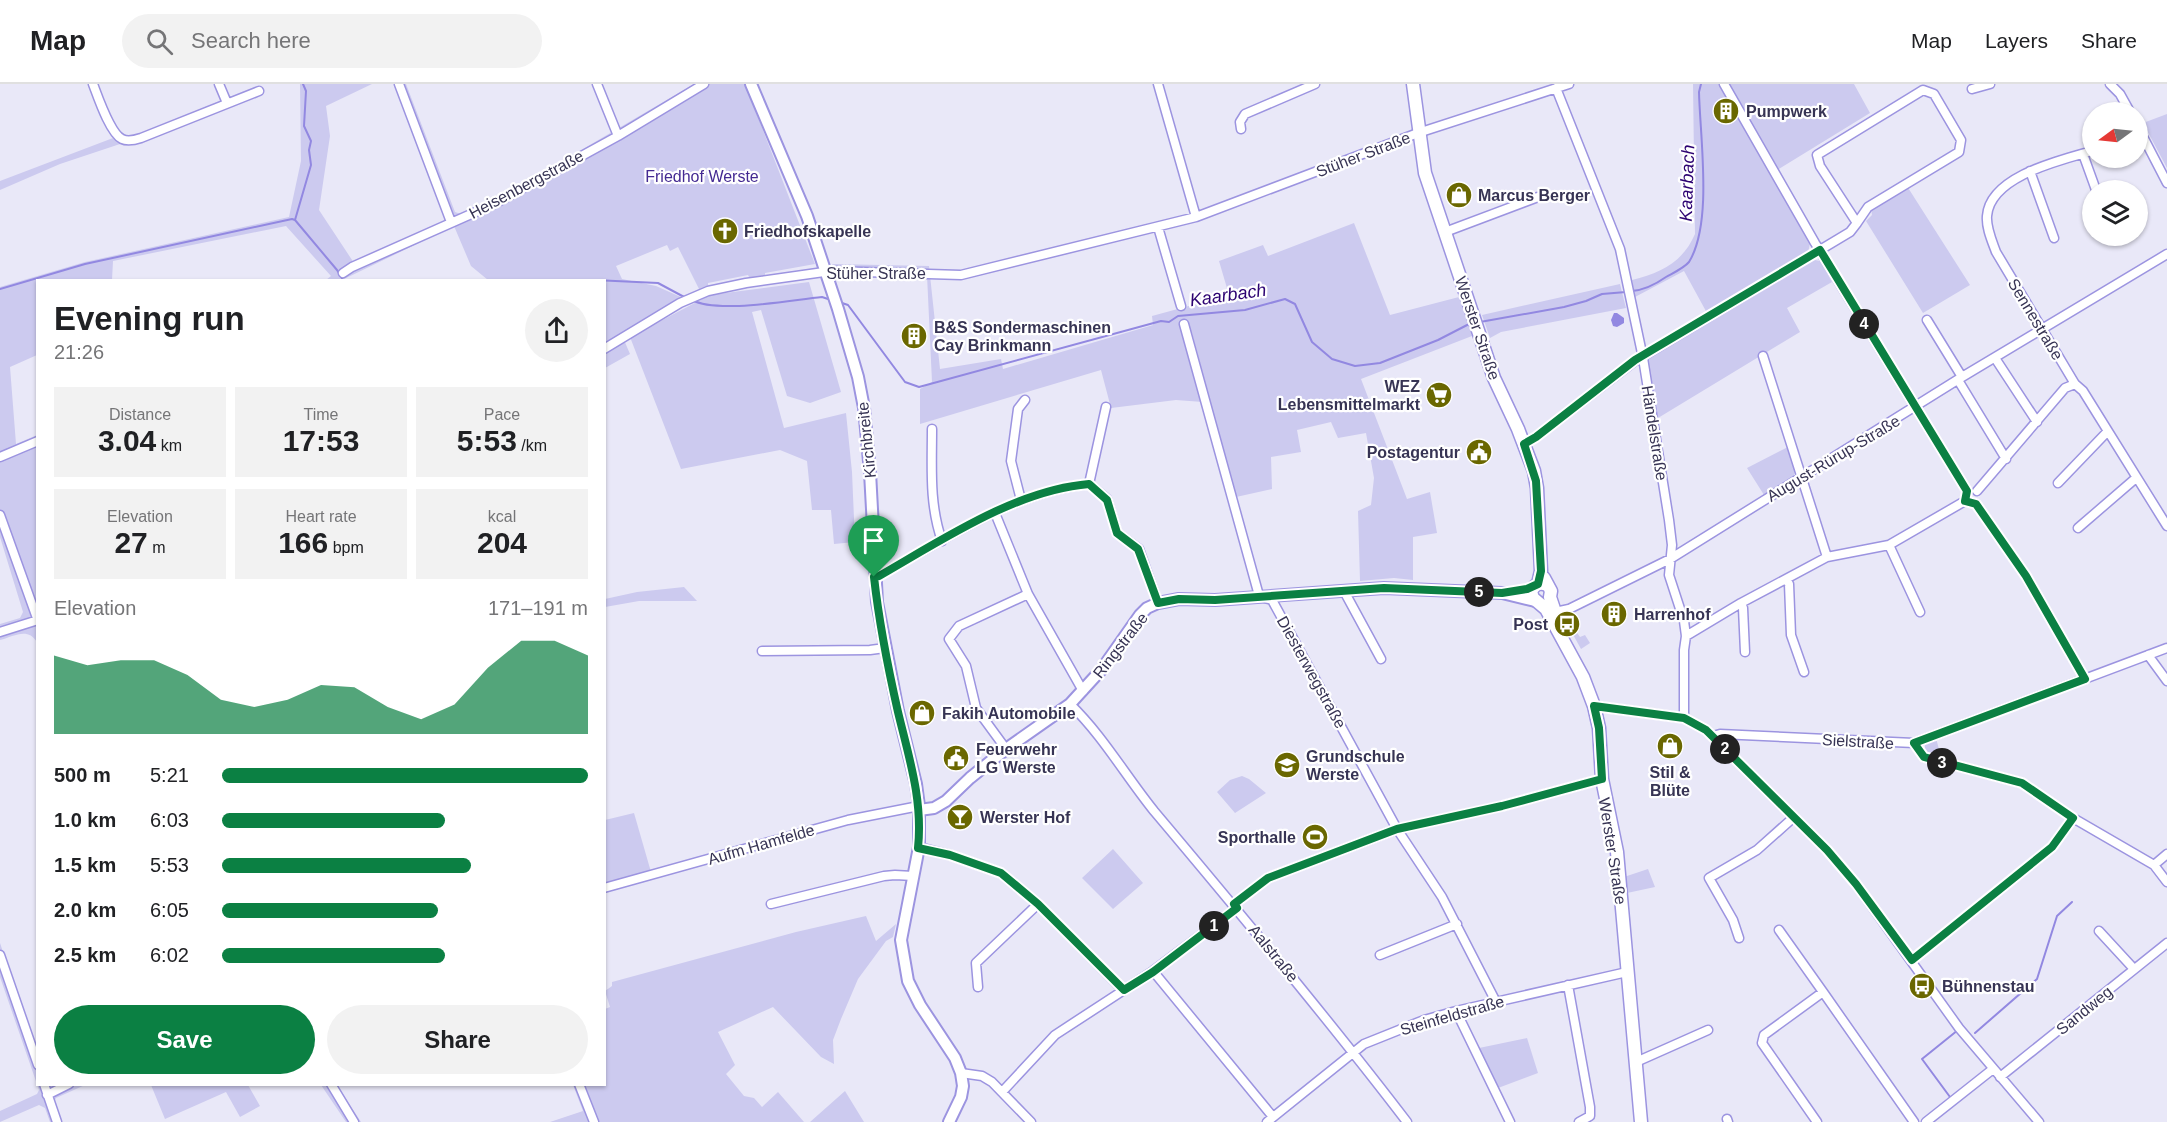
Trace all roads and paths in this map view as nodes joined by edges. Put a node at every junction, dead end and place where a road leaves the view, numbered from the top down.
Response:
1 (93, 84) edge
2 (219, 84) edge
3 (399, 84) edge
4 (597, 84) edge
5 (751, 84) edge
6 (1158, 84) edge
7 (1315, 84) edge
8 (1413, 84) edge
9 (1569, 84) edge
10 (1724, 84) edge
11 (1990, 84) edge
12 (2110, 84) edge
13 (698, 86) edge
14 (1556, 88) junction
15 (1972, 89) dead end
16 (259, 91) dead end
17 (2124, 102) edge
18 (227, 103) junction
19 (1241, 129) dead end
20 (1418, 133) junction
21 (618, 136) junction
22 (2148, 151) edge
23 (2082, 155) edge
24 (2030, 171) junction
25 (2167, 183) edge
26 (1538, 197) dead end
27 (1196, 217) junction
28 (452, 222) junction
29 (1857, 222) junction
30 (1158, 227) junction
31 (1445, 232) junction
32 (2054, 238) dead end
33 (1820, 250) junction
34 (2167, 254) edge
35 (825, 272) junction
36 (343, 273) dead end
37 (1181, 306) dead end
38 (1927, 320) dead end
39 (1184, 324) dead end
40 (2042, 330) junction
41 (606, 348) edge
42 (1763, 356) dead end
43 (1643, 357) junction
44 (1995, 358) junction
45 (1960, 379) junction
46 (2075, 384) junction
47 (1025, 400) dead end
48 (1106, 407) dead end
49 (1915, 407) junction
50 (2037, 422) junction
51 (932, 429) dead end
52 (2107, 432) junction
53 (36, 442) edge
54 (1524, 444) junction
55 (0, 457) edge
56 (2006, 459) junction
57 (1802, 476) junction
58 (2136, 478) junction
59 (2058, 483) dead end
60 (1089, 484) junction
61 (1967, 491) junction
62 (1977, 491) junction
63 (1021, 500) junction
64 (1965, 501) junction
65 (1976, 504) junction
66 (995, 513) junction
67 (0, 515) edge
68 (2167, 526) edge
69 (2078, 528) dead end
70 (942, 540) junction
71 (1889, 546) junction
72 (1827, 557) junction
73 (1670, 559) junction
74 (874, 577) junction
75 (1786, 579) junction
76 (1541, 589) junction
77 (1344, 591) junction
78 (1028, 594) junction
79 (1261, 597) junction
80 (1158, 603) junction
81 (1741, 603) junction
82 (1555, 612) junction
83 (1920, 612) dead end
84 (36, 617) edge
85 (36, 620) edge
86 (0, 632) edge
87 (1686, 636) junction
88 (1568, 646) junction
89 (885, 648) junction
90 (2167, 648) edge
91 (762, 651) dead end
92 (1745, 651) dead end
93 (2148, 655) junction
94 (1381, 659) dead end
95 (1804, 672) dead end
96 (2085, 679) junction
97 (2167, 681) edge
98 (1083, 691) junction
99 (1070, 704) junction
100 (1594, 706) junction
101 (1684, 718) junction
102 (1713, 736) junction
103 (1914, 743) junction
104 (1006, 749) junction
105 (1602, 779) junction
106 (919, 808) junction
107 (1794, 817) junction
108 (2073, 818) junction
109 (1397, 829) junction
110 (918, 848) junction
111 (2167, 854) edge
112 (2154, 865) junction
113 (914, 876) junction
114 (2167, 882) edge
115 (606, 887) edge
116 (771, 904) dead end
117 (1038, 904) junction
118 (1236, 906) junction
119 (1456, 924) junction
120 (1779, 930) dead end
121 (2099, 931) dead end
122 (1739, 938) dead end
123 (2167, 943) edge
124 (0, 955) edge
125 (1380, 955) dead end
126 (1912, 960) junction
127 (2134, 969) junction
128 (1153, 972) junction
129 (1627, 972) junction
130 (1568, 985) junction
131 (978, 987) dead end
132 (1124, 990) junction
133 (1823, 992) junction
134 (1496, 1002) junction
135 (1456, 1011) junction
136 (1708, 1029) dead end
137 (1353, 1051) junction
138 (36, 1059) edge
139 (1636, 1062) junction
140 (1993, 1069) junction
141 (961, 1074) junction
142 (2000, 1077) junction
143 (45, 1086) edge
144 (65, 1086) edge
145 (332, 1086) edge
146 (580, 1086) edge
147 (1002, 1092) junction
148 (48, 1095) junction
149 (1270, 1120) edge
150 (57, 1122) edge
151 (354, 1122) edge
152 (594, 1122) edge
153 (949, 1122) edge
154 (1031, 1122) edge
155 (1407, 1122) edge
156 (1510, 1122) edge
157 (1579, 1122) edge
158 (1641, 1122) edge
159 (1817, 1122) edge
160 (1914, 1122) edge
161 (1926, 1122) edge
162 (2039, 1122) edge

1 - 18 street
2 - 18 street
3 - 28 street
4 - 21 street
5 - 35 street, Kirchbreite
6 - 27 street
7 - 19 street
8 - 20 main road, Werster Straße
9 - 14 street, Stüher Straße
10 - 33 street
11 - 15 street
12 - 17 street
13 - 21 street, Heisenbergstraße
14 - 20 street, Stüher Straße
14 - 43 street, Händelstraße
16 - 18 street
20 - 27 street, Stüher Straße
20 - 31 main road, Werster Straße
21 - 28 street, Heisenbergstraße
22 - 25 street
23 - 24 street, Sennestraße
24 - 32 street
24 - 40 street, Sennestraße
26 - 31 street
27 - 30 street, Stüher Straße
28 - 36 street, Heisenbergstraße
29 - 29 street
29 - 33 street
30 - 35 street, Stüher Straße
30 - 37 street
31 - 54 main road, Werster Straße
33 - 43 street
33 - 49 street
34 - 40 street, August-Rürup-Straße
35 - 41 street, Stüher Straße
35 - 74 street, Kirchbreite
38 - 45 street
39 - 79 street, Diesterwegstraße
40 - 44 street, August-Rürup-Straße
40 - 46 street, Sennestraße
42 - 57 street
43 - 54 street
43 - 73 street, Händelstraße
44 - 45 street, August-Rürup-Straße
44 - 50 street
45 - 49 street, August-Rürup-Straße
45 - 56 street
46 - 50 street
46 - 52 street, Sennestraße
47 - 63 street
48 - 60 street
49 - 57 street, August-Rürup-Straße
49 - 61 street
50 - 56 street
51 - 70 street
52 - 58 street, Sennestraße
52 - 59 street
53 - 55 street
54 - 76 main road, Werster Straße
56 - 62 street
57 - 72 street
57 - 73 street, August-Rürup-Straße
58 - 68 street, Sennestraße
58 - 69 street
60 - 63 street
60 - 80 street
61 - 62 street
61 - 64 street
62 - 65 street
63 - 66 street
64 - 65 street
64 - 71 street
65 - 96 street
66 - 70 street
66 - 78 street
67 - 84 street
70 - 74 street
71 - 72 street
71 - 83 street
72 - 75 street
73 - 82 street, August-Rürup-Straße
73 - 87 street, Händelstraße
74 - 89 street, Kirchbreite
75 - 81 street
75 - 95 street
76 - 77 street, Ringstraße
76 - 82 main road, Werster Straße
76 - 88 main road, Werster Straße
77 - 79 street, Ringstraße
77 - 94 street
78 - 98 street
78 - 104 street
79 - 80 street, Ringstraße
79 - 109 street, Diesterwegstraße
80 - 98 street, Ringstraße
81 - 87 street
81 - 92 street
82 - 88 main road, Werster Straße
85 - 86 street
87 - 101 street, Händelstraße
88 - 100 main road, Werster Straße
89 - 91 street
89 - 106 street, Kirchbreite
90 - 93 street, Sielstraße
93 - 96 street, Sielstraße
93 - 97 street
96 - 103 street, Sielstraße
98 - 99 street, Ringstraße
99 - 104 street, Ringstraße
99 - 118 street, Aalstraße
100 - 101 street
100 - 105 main road, Werster Straße
101 - 102 street
102 - 103 street, Sielstraße
102 - 107 street
103 - 108 street
104 - 106 street, Ringstraße
105 - 109 street
105 - 129 main road, Werster Straße
106 - 110 street
106 - 115 street, Aufm Hamfelde
107 - 122 street
107 - 126 street
108 - 112 street
108 - 126 street
109 - 118 street
109 - 119 street, Diesterwegstraße
110 - 113 street
110 - 117 street
111 - 112 street
112 - 114 street
113 - 116 street
113 - 141 street
117 - 131 street
117 - 132 street
118 - 128 street
118 - 137 street, Aalstraße
119 - 125 street
119 - 134 street, Diesterwegstraße
120 - 133 street
121 - 127 street
123 - 127 street, Sandweg
124 - 138 street
126 - 140 street
127 - 142 street, Sandweg
128 - 132 street
128 - 149 street
129 - 130 street, Steinfeldstraße
129 - 139 main road, Werster Straße
130 - 134 street, Steinfeldstraße
130 - 157 street
132 - 147 street
133 - 159 street
133 - 160 street
134 - 135 street, Steinfeldstraße
135 - 137 street, Steinfeldstraße
135 - 156 street
136 - 139 street
137 - 149 street, Steinfeldstraße
137 - 155 street, Aalstraße
139 - 158 main road, Werster Straße
140 - 142 street
140 - 161 street
141 - 147 street
141 - 153 street
142 - 162 street
143 - 148 street
144 - 148 street
145 - 151 street
146 - 152 street
147 - 154 street
148 - 150 street

